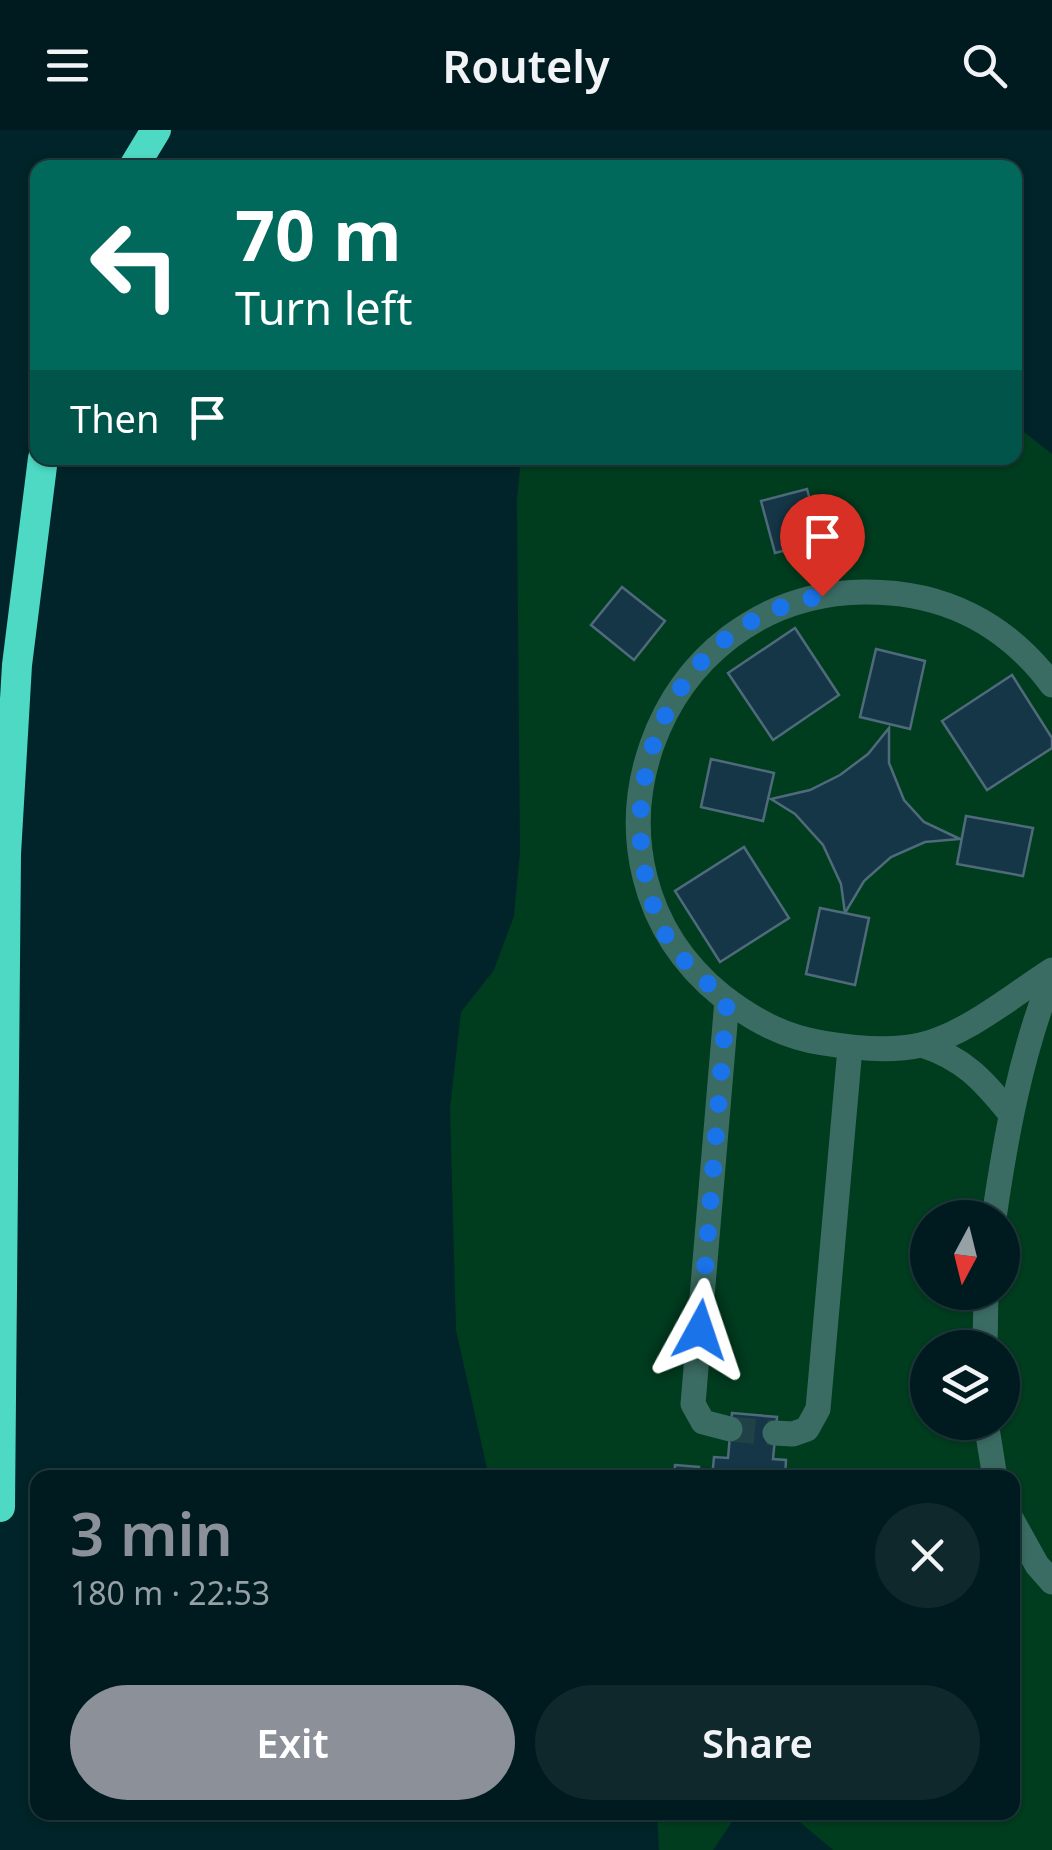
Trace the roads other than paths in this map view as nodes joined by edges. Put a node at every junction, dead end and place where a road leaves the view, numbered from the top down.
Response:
1 (156, 130) edge
2 (138, 160) edge
3 (42, 465) edge
4 (1052, 685) edge
5 (1052, 972) edge
6 (727, 1000) junction
7 (922, 1045) junction
8 (850, 1048) junction
9 (1009, 1112) junction
10 (997, 1200) edge
11 (730, 1429) tunnel mouth
12 (775, 1433) tunnel mouth
13 (989, 1440) edge
14 (994, 1470) edge
15 (0, 1507) edge
16 (1020, 1534) edge
17 (1052, 1582) edge

1 - 2 highway
3 - 15 highway
4 - 6 lane
5 - 7 lane
5 - 9 lane
6 - 8 lane
6 - 11 lane
7 - 8 lane
7 - 9 lane
8 - 12 lane
9 - 10 lane
13 - 14 lane
16 - 17 lane

